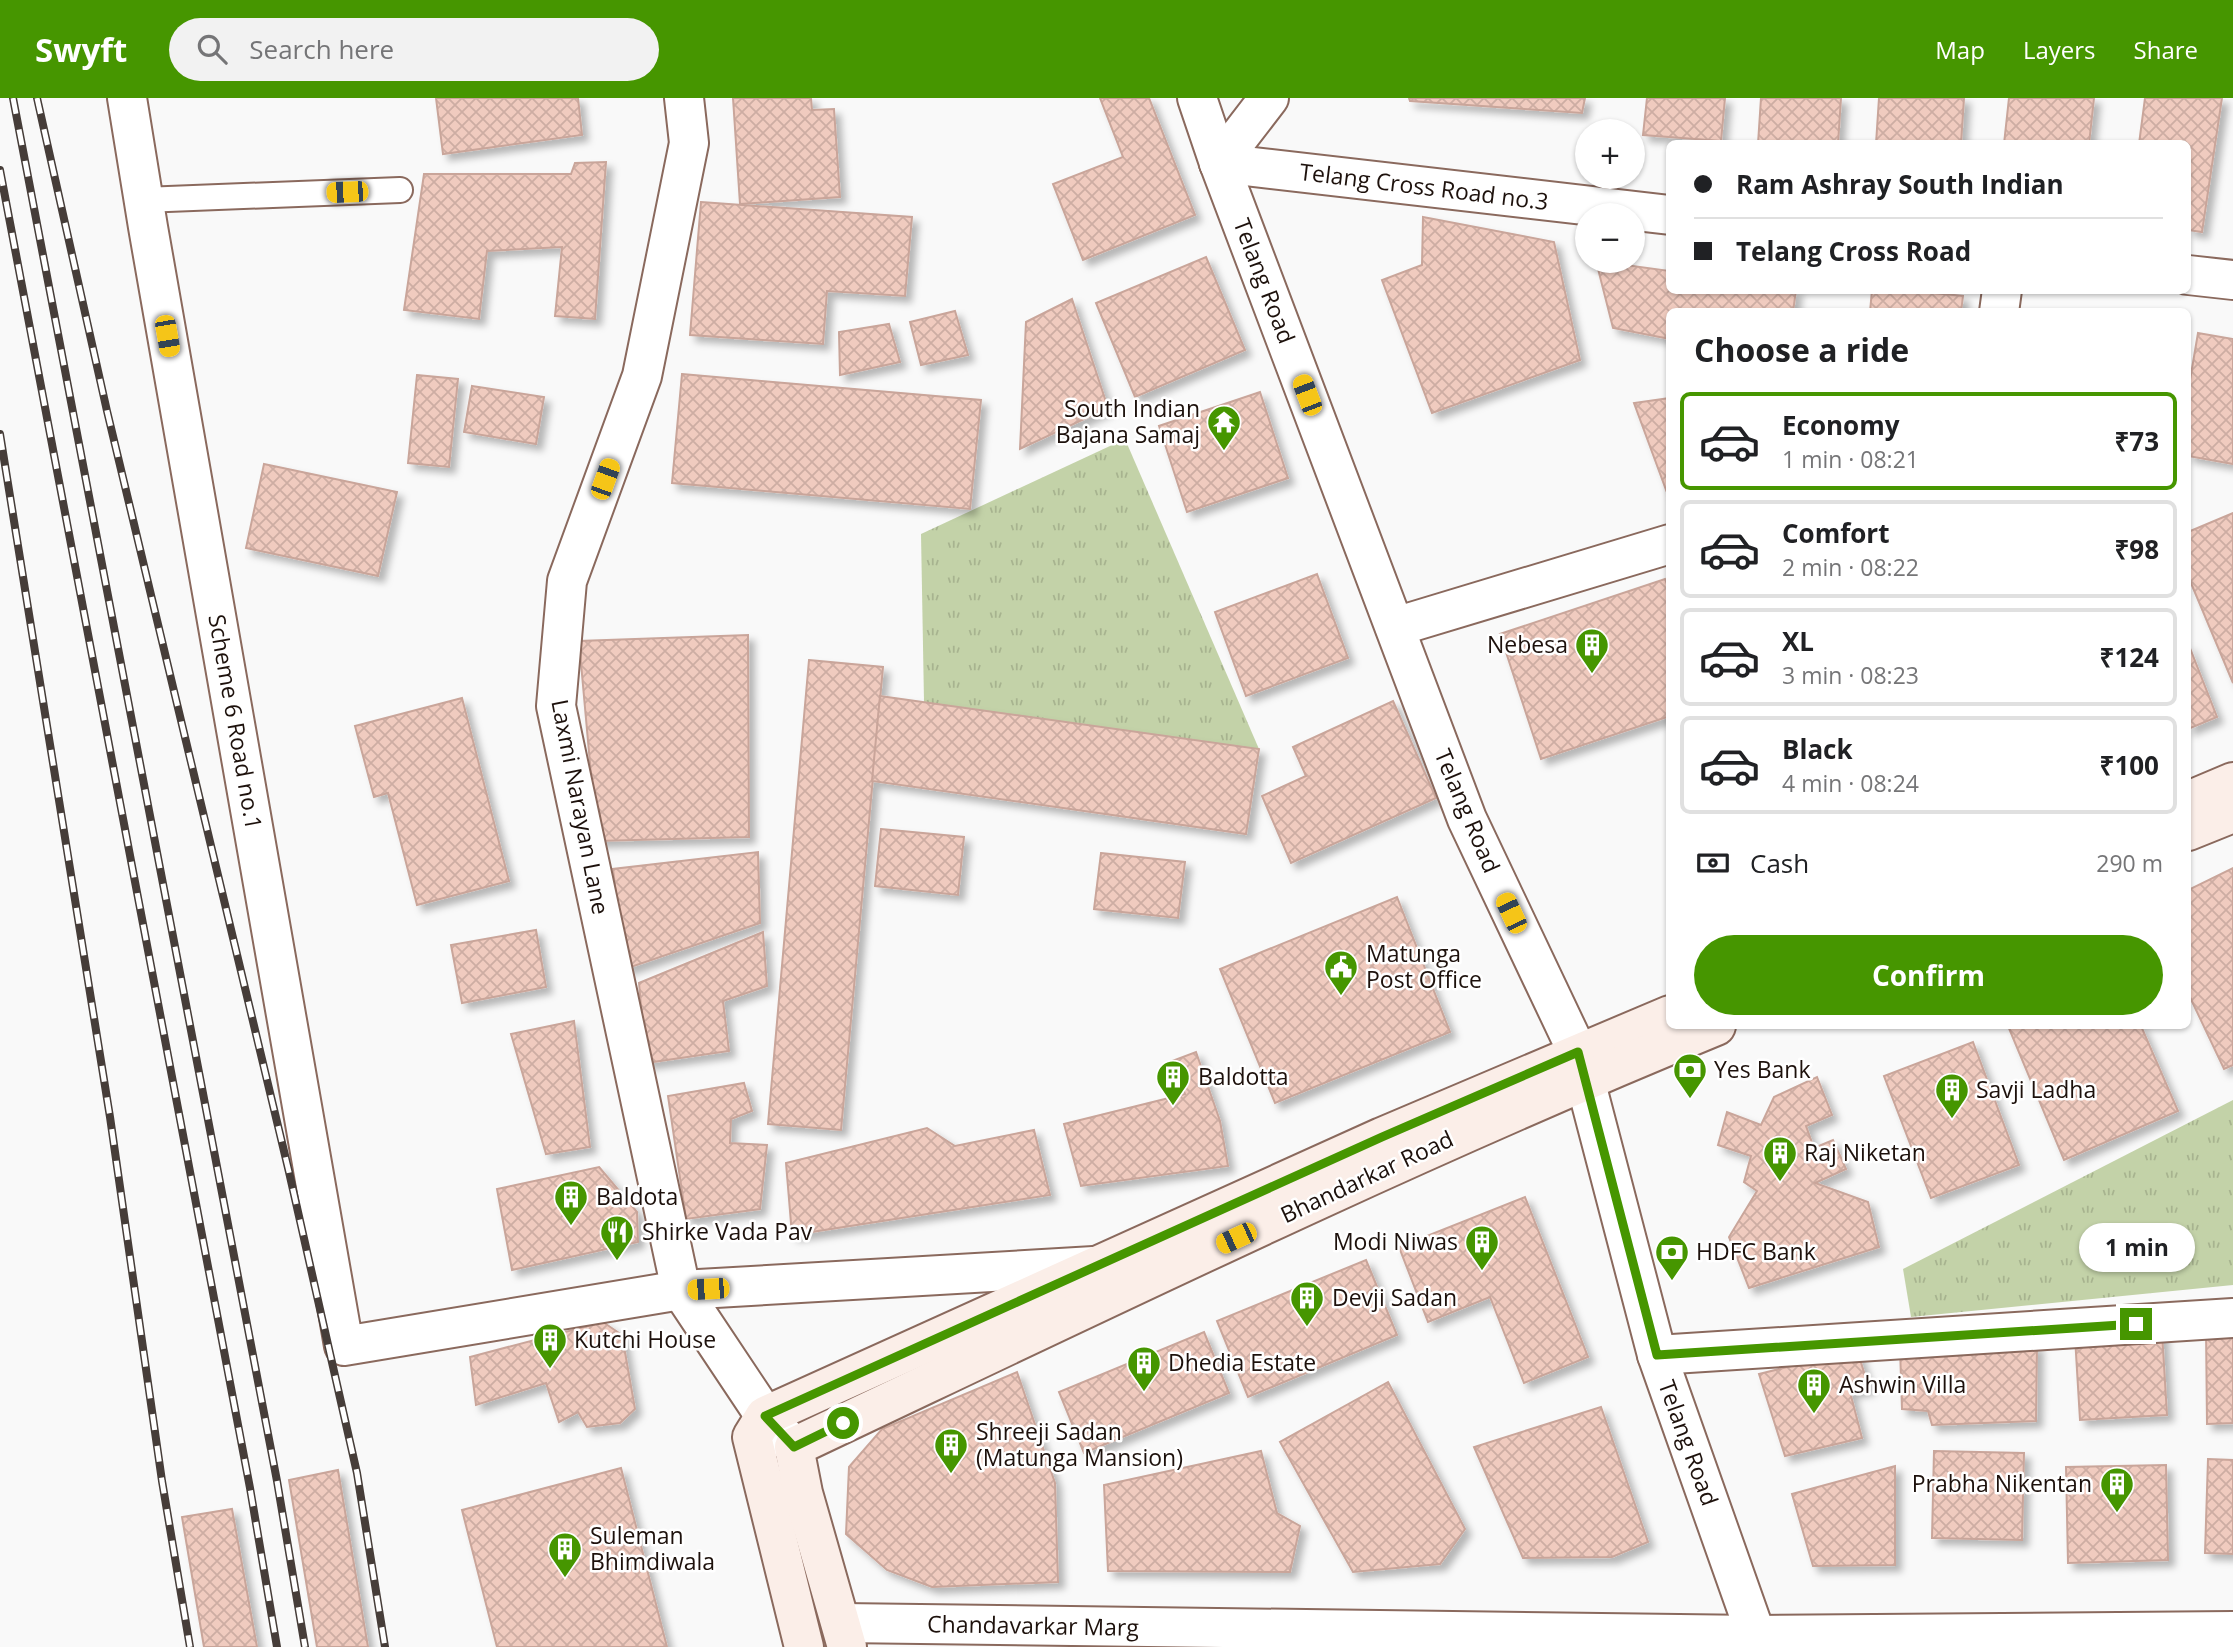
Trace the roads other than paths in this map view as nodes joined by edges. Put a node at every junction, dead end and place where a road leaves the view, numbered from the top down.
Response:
1 (128, 98) edge
2 (684, 98) edge
3 (1197, 98) edge
4 (1269, 98) edge
5 (1219, 163) junction
6 (400, 190) dead end
7 (144, 200) junction
8 (1666, 215) edge
9 (2191, 275) edge
10 (2233, 280) edge
11 (1666, 545) edge
12 (1395, 626) junction
13 (2233, 782) edge
14 (2191, 800) edge
15 (2233, 813) edge
16 (2191, 830) edge
17 (1666, 1017) edge
18 (1706, 1029) edge
19 (1581, 1066) junction
20 (1094, 1266) junction
21 (681, 1290) junction
22 (2233, 1318) edge
23 (1657, 1355) junction
24 (765, 1416) junction
25 (794, 1447) junction
26 (2233, 1631) edge
27 (845, 1635) edge
28 (1756, 1641) edge
29 (804, 1647) edge

1 - 7 street, Scheme 6 Road no.1
2 - 21 street, Laxmi Narayan Lane
3 - 5 street, Telang Road
4 - 5 street
5 - 8 street, Telang Cross Road no.3
5 - 12 street, Telang Road
6 - 7 lane
7 - 21 street, Scheme 6 Road no.1
9 - 10 street
11 - 12 street
12 - 19 street, Telang Road
13 - 14 street
15 - 16 street
17 - 19 street, Bhandarkar Road
18 - 19 street, Bhandarkar Road
19 - 20 street, Bhandarkar Road
19 - 23 street, Telang Road
19 - 25 street, Bhandarkar Road
20 - 21 street
20 - 24 street, Bhandarkar Road
21 - 24 street, Laxmi Narayan Lane
22 - 23 street
23 - 28 street, Telang Road
24 - 25 street, Laxmi Narayan Lane
24 - 29 street
25 - 27 street
26 - 28 street, Chandavarkar Marg
27 - 28 street, Chandavarkar Marg

